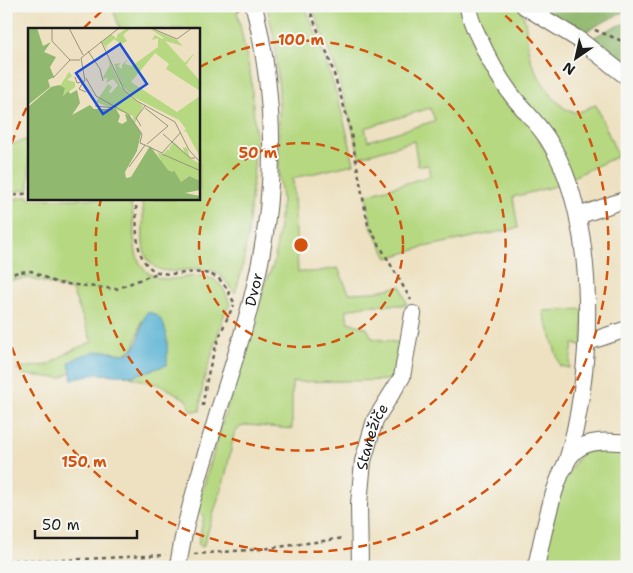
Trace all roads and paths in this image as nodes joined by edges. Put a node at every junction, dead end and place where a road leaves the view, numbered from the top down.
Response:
1 (237, 6) edge
2 (254, 6) edge
3 (308, 6) edge
4 (468, 6) edge
5 (524, 6) edge
6 (239, 15) dead end
7 (596, 30) dead end
8 (627, 43) edge
9 (627, 77) edge
10 (28, 193) edge
11 (6, 197) edge
12 (627, 199) edge
13 (134, 200) edge
14 (578, 216) junction
15 (157, 273) junction
16 (6, 276) edge
17 (238, 296) dead end
18 (235, 304) junction
19 (413, 314) joint
20 (627, 329) edge
21 (588, 342) junction
22 (203, 412) dead end
23 (622, 441) edge
24 (565, 467) junction
25 (359, 536) junction
26 (175, 556) edge
27 (6, 560) edge
28 (360, 567) edge
29 (536, 567) edge

1 - 6 path
2 - 26 street, Dvor
3 - 19 path
4 - 14 street
5 - 9 street
7 - 8 path
10 - 11 path
12 - 14 street
13 - 15 path
14 - 21 street
15 - 16 path
15 - 18 path
17 - 18 path
18 - 22 path
19 - 25 street, Stanežiče
20 - 21 street
21 - 24 street
23 - 24 street
24 - 29 street
25 - 26 path
25 - 28 street, Stanežiče
26 - 27 path

